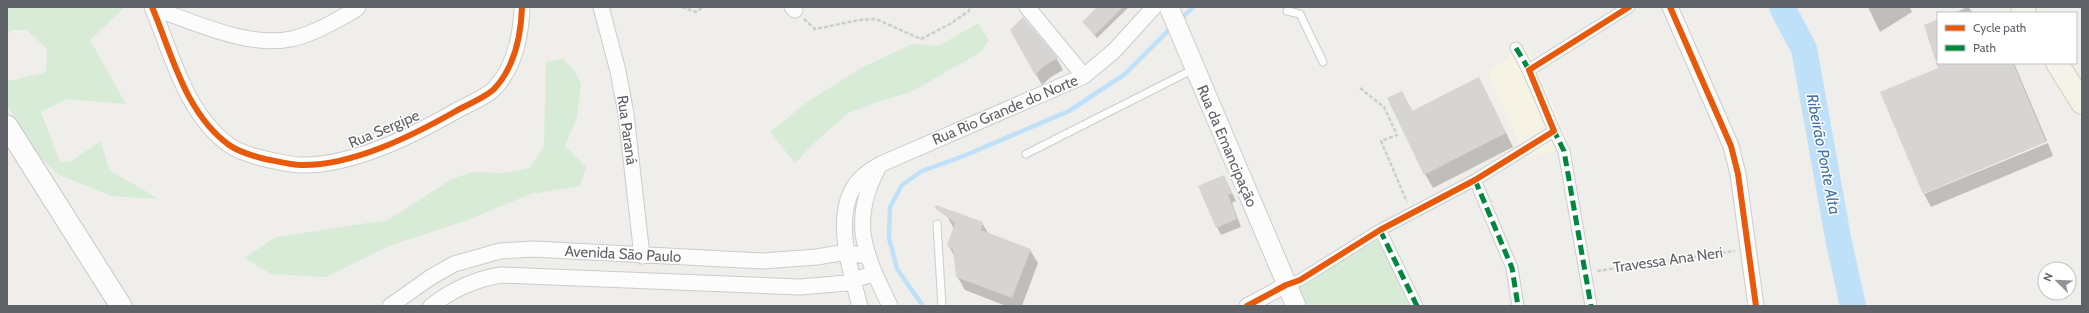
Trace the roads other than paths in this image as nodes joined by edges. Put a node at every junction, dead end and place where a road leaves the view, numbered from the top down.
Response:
1 (358, 7) edge
2 (522, 7) edge
3 (601, 7) edge
4 (1027, 7) edge
5 (1154, 7) edge
6 (1169, 7) edge
7 (1629, 7) edge
8 (1670, 7) edge
9 (153, 8) edge
10 (1287, 11) dead end
11 (1516, 48) dead end
12 (1323, 62) dead end
13 (2058, 64) edge
14 (1194, 69) junction
15 (1529, 70) junction
16 (1084, 76) junction
17 (2082, 103) edge
18 (7, 126) edge
19 (1554, 131) junction
20 (1026, 154) dead end
21 (881, 164) junction
22 (1475, 180) junction
23 (937, 224) dead end
24 (1380, 230) junction
25 (846, 252) junction
26 (642, 256) junction
27 (869, 257) junction
28 (874, 273) junction
29 (853, 281) junction
30 (1286, 285) junction
31 (121, 306) edge
32 (390, 306) edge
33 (431, 306) edge
34 (860, 306) edge
35 (890, 306) edge
36 (942, 306) edge
37 (1247, 306) edge
38 (1296, 306) edge
39 (1418, 306) edge
40 (1518, 306) edge
41 (1591, 306) edge
42 (1756, 306) edge

1 - 9 street
2 - 9 street, Rua Sergipe
3 - 26 street, Rua Paraná
4 - 16 street
5 - 16 street, Rua Rio Grande do Norte
6 - 14 street, Rua da Emancipação
7 - 15 street
8 - 42 street
10 - 12 lane
11 - 15 street
13 - 17 main road
14 - 20 lane
14 - 30 street, Rua da Emancipação
15 - 19 street
16 - 21 street, Rua Rio Grande do Norte
18 - 31 main road
19 - 22 street
19 - 41 street
21 - 25 street, Rua Rio Grande do Norte
21 - 27 street
22 - 24 street
22 - 40 street
23 - 36 lane
24 - 30 street
24 - 39 street
25 - 26 street, Avenida São Paulo
25 - 27 street, Avenida São Paulo
25 - 29 street, Rua Rio Grande do Norte
26 - 32 street, Avenida São Paulo
27 - 28 street
28 - 29 street, Avenida São Paulo
28 - 35 street
29 - 33 street, Avenida São Paulo
29 - 34 street, Rua Rio Grande do Norte
30 - 37 street
30 - 38 street, Rua da Emancipação

